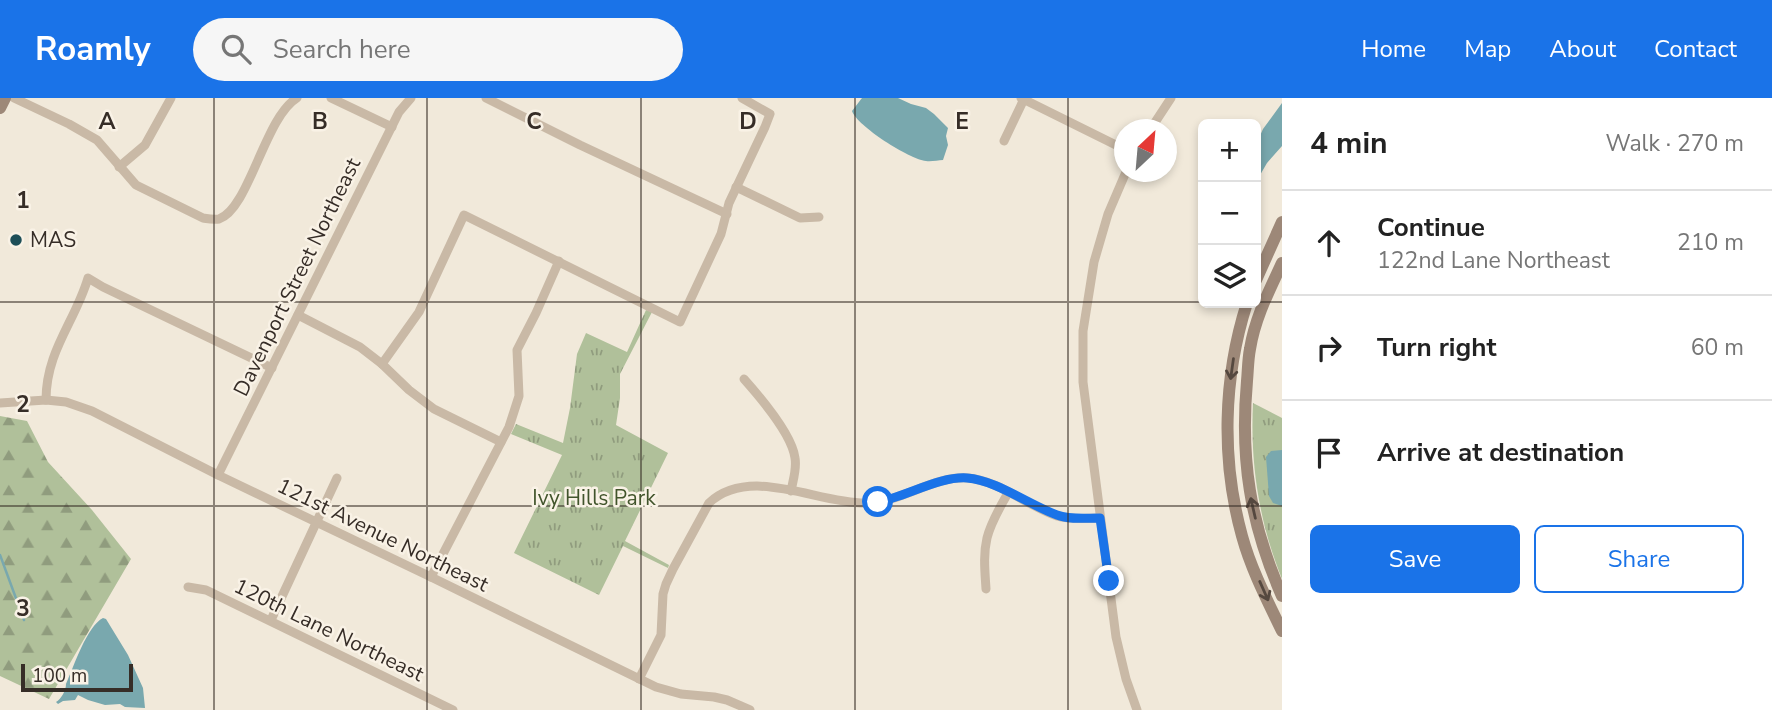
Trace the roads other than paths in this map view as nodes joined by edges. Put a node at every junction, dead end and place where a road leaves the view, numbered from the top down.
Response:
1 (5, 98) edge
2 (13, 98) edge
3 (171, 98) edge
4 (297, 98) edge
5 (331, 98) edge
6 (411, 98) edge
7 (486, 98) edge
8 (742, 98) edge
9 (1171, 98) edge
10 (1023, 99) edge
11 (0, 108) edge
12 (1157, 119) edge
13 (392, 127) junction
14 (1004, 141) dead end
15 (1114, 144) edge
16 (119, 167) junction
17 (1122, 182) edge
18 (736, 187) junction
19 (727, 214) junction
20 (819, 217) dead end
21 (1282, 222) edge
22 (559, 261) junction
23 (1282, 263) edge
24 (1261, 269) edge
25 (1246, 308) edge
26 (298, 315) junction
27 (382, 364) junction
28 (271, 368) junction
29 (744, 379) dead end
30 (46, 400) junction
31 (0, 403) edge
32 (501, 442) junction
33 (218, 475) junction
34 (337, 478) dead end
35 (791, 491) junction
36 (1007, 492) junction
37 (1100, 518) junction
38 (315, 522) junction
39 (431, 576) junction
40 (188, 587) dead end
41 (986, 589) dead end
42 (1282, 596) edge
43 (271, 620) junction
44 (1282, 631) edge
45 (639, 679) junction
46 (453, 710) edge
47 (750, 710) edge
48 (1137, 710) edge

1 - 11 main road
2 - 16 street
3 - 16 street
4 - 16 street
5 - 13 street
6 - 13 street, Davenport Street Northeast
7 - 19 street
8 - 18 street
9 - 12 street
10 - 14 street
10 - 15 street
13 - 26 street, Davenport Street Northeast
17 - 37 street
18 - 19 street
18 - 20 street
19 - 22 street
21 - 24 main road
22 - 27 street
22 - 32 street
42 -> 23 main road
25 -> 44 main road
26 - 27 street
26 - 28 street, Davenport Street Northeast
27 - 32 street
28 - 30 street
28 - 33 street, Davenport Street Northeast
29 - 35 street
30 - 31 street, 121st Avenue Northeast
30 - 33 street, 121st Avenue Northeast
32 - 39 street
33 - 38 street, 121st Avenue Northeast
34 - 38 street
35 - 36 street
35 - 45 street
36 - 37 street
36 - 41 street
37 - 48 street
38 - 39 street, 121st Avenue Northeast
38 - 43 street
39 - 45 street, 121st Avenue Northeast
40 - 43 street, 120th Lane Northeast
43 - 46 street, 120th Lane Northeast
45 - 47 street, 121st Avenue Northeast

